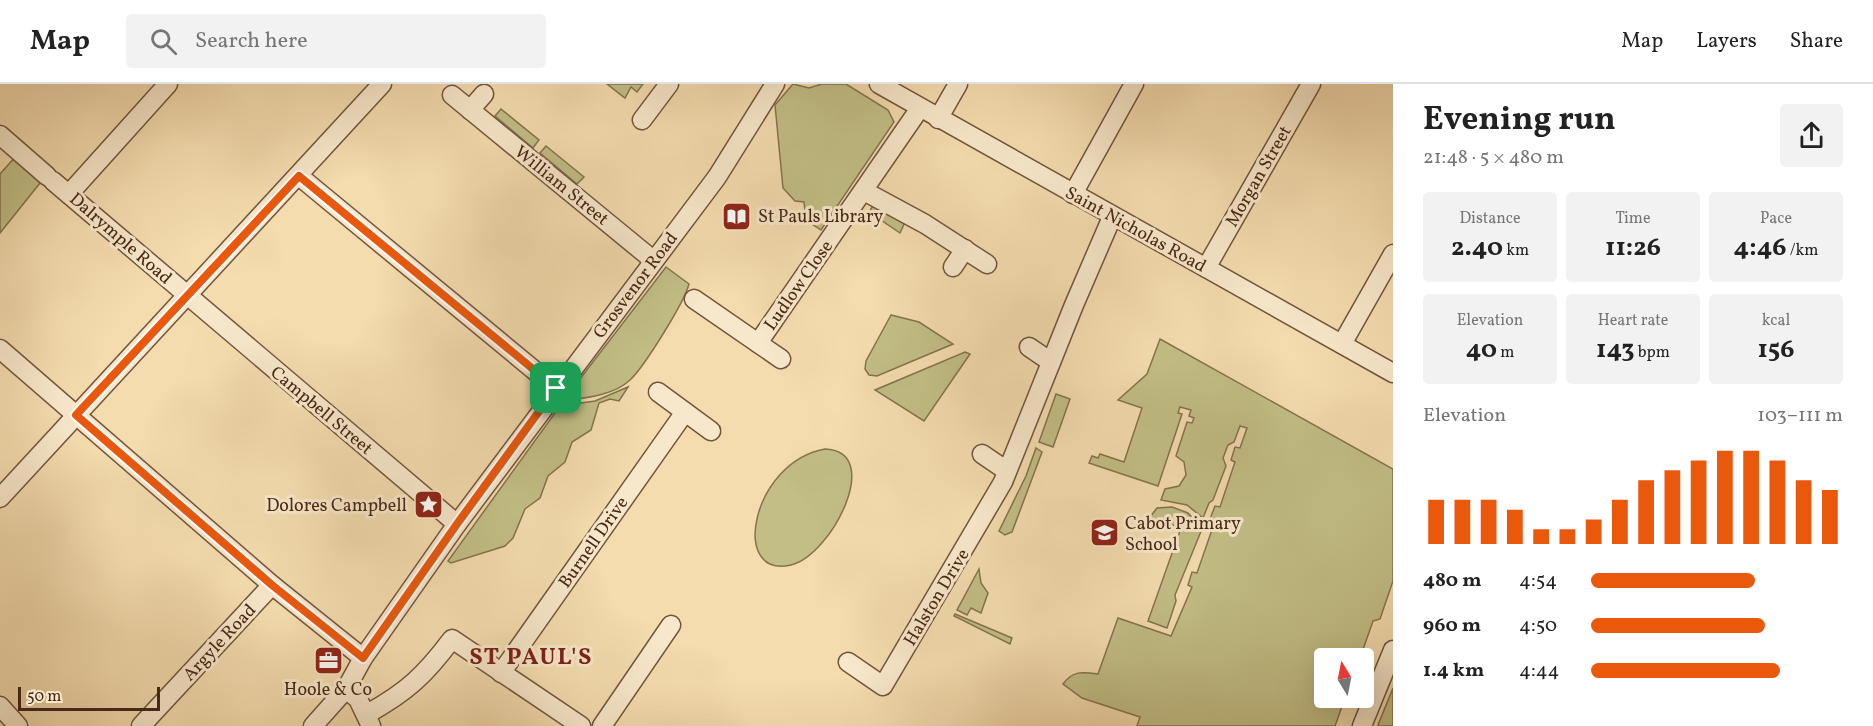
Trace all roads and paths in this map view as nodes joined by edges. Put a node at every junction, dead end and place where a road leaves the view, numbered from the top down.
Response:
1 (168, 84) edge
2 (382, 84) edge
3 (669, 84) edge
4 (775, 84) edge
5 (879, 84) edge
6 (958, 84) edge
7 (1134, 84) edge
8 (1311, 84) edge
9 (484, 94) dead end
10 (452, 95) dead end
11 (920, 108) junction
12 (470, 110) junction
13 (938, 118) junction
14 (642, 120) dead end
15 (0, 135) edge
16 (299, 176) junction
17 (864, 190) junction
18 (69, 194) junction
19 (1073, 194) junction
20 (1112, 217) junction
21 (965, 249) junction
22 (1393, 254) edge
23 (653, 260) junction
24 (987, 264) dead end
25 (953, 267) dead end
26 (1206, 268) junction
27 (188, 296) junction
28 (694, 299) dead end
29 (758, 343) junction
30 (1342, 344) junction
31 (1029, 347) dead end
32 (0, 349) edge
33 (781, 359) dead end
34 (1051, 362) junction
35 (1393, 373) edge
36 (556, 388) junction
37 (658, 392) dead end
38 (685, 412) junction
39 (76, 415) junction
40 (711, 430) dead end
41 (982, 454) dead end
42 (1007, 471) junction
43 (0, 498) edge
44 (457, 524) junction
45 (272, 585) junction
46 (671, 625) dead end
47 (1393, 650) edge
48 (363, 658) junction
49 (848, 662) dead end
50 (501, 673) junction
51 (346, 689) junction
52 (0, 706) edge
53 (369, 720) edge
54 (18, 726) edge
55 (141, 726) edge
56 (313, 726) edge
57 (581, 726) edge
58 (602, 726) edge
59 (1362, 726) edge

1 - 18 street
2 - 16 street
3 - 14 street
4 - 23 street, Grosvenor Road
5 - 11 street, Saint Nicholas Road
6 - 13 street
7 - 19 street
8 - 26 street, Morgan Street
9 - 12 street
10 - 12 street, William Street
11 - 13 street, Saint Nicholas Road
11 - 17 street, Ludlow Close
12 - 23 street, William Street
13 - 19 street, Saint Nicholas Road
15 - 18 street, Dalrymple Road
16 - 27 street
16 - 36 street
17 - 21 street
17 - 29 street, Ludlow Close
18 - 27 street, Dalrymple Road
19 - 20 street, Saint Nicholas Road
20 - 26 street, Saint Nicholas Road
20 - 34 street, Halston Drive
21 - 24 street
21 - 25 street
22 - 30 street
23 - 36 street, Grosvenor Road
26 - 30 street, Saint Nicholas Road
27 - 39 street
27 - 44 street, Campbell Street
28 - 29 street, Ludlow Close
29 - 33 street, Ludlow Close
30 - 35 street, Saint Nicholas Road
31 - 34 street
32 - 39 street
34 - 42 street, Halston Drive
36 - 44 street, Grosvenor Road
37 - 38 street
38 - 40 street
38 - 50 street, Burnell Drive
39 - 43 street
39 - 45 street
41 - 42 street
42 - 49 street, Halston Drive
44 - 48 street, Grosvenor Road
45 - 48 street
45 - 55 street, Argyle Road
46 - 58 street
47 - 59 street
48 - 51 street, Grosvenor Road
50 - 53 street
50 - 57 street
51 - 53 street
51 - 56 street, Grosvenor Road
52 - 54 street

